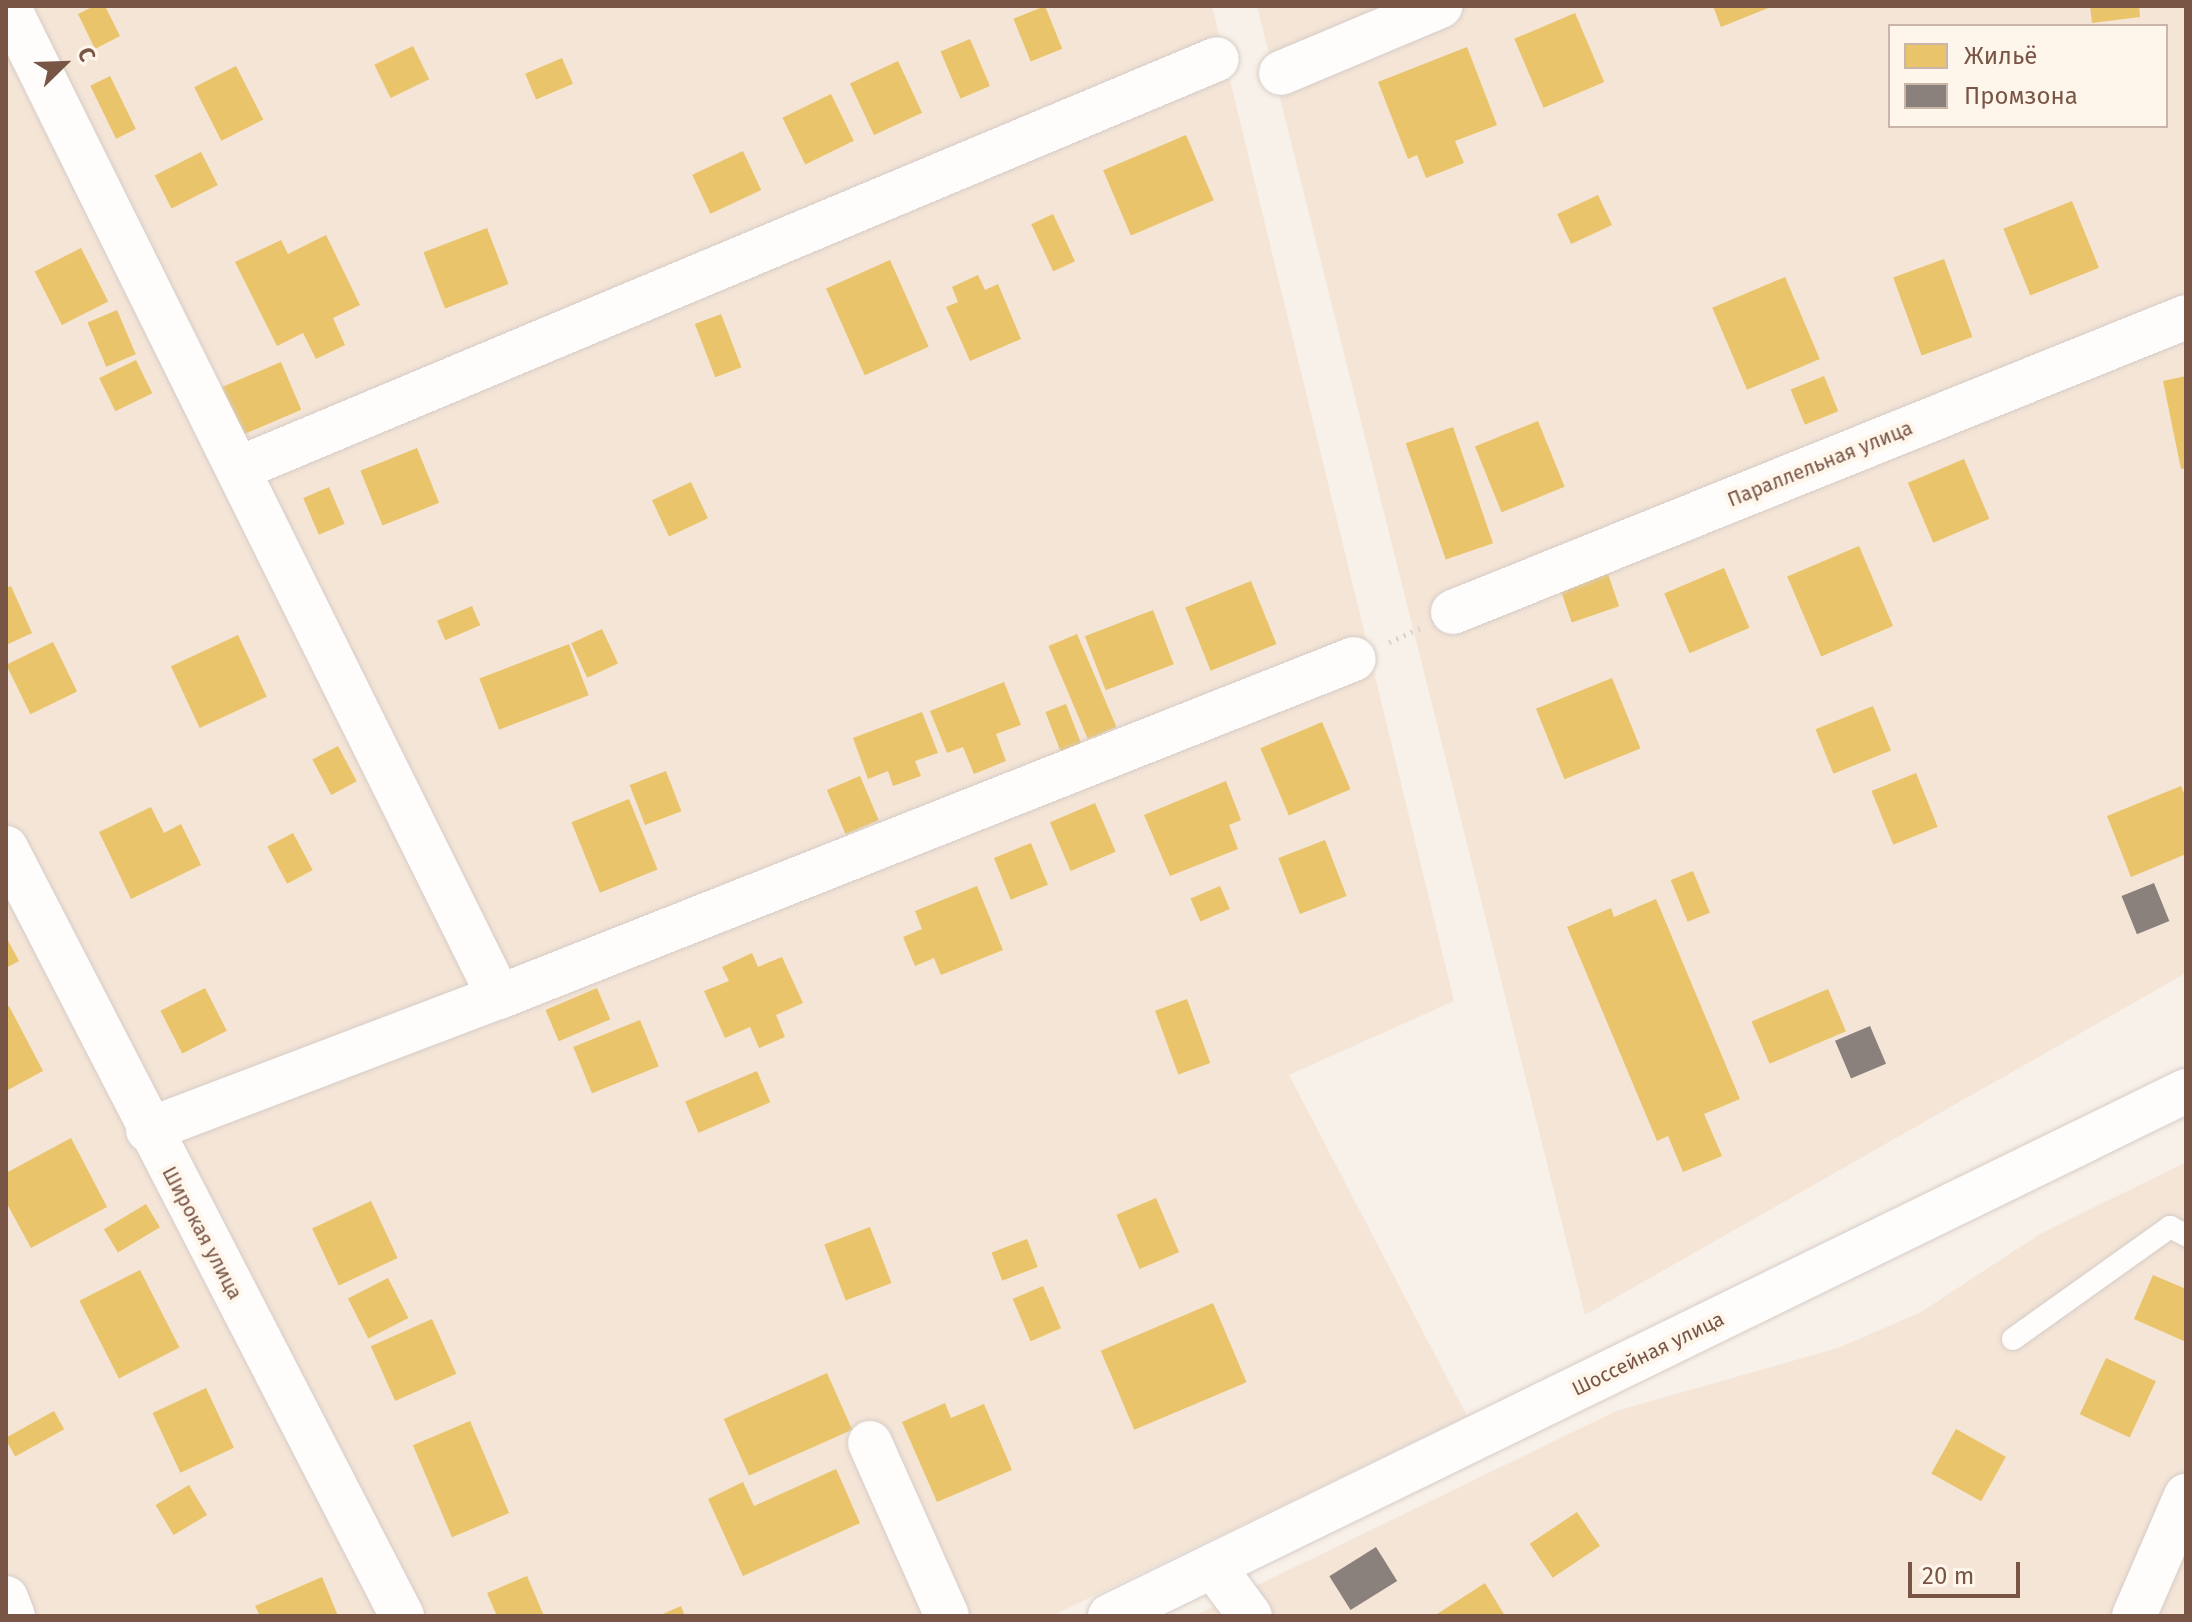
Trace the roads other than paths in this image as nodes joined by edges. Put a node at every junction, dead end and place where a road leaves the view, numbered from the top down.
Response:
1 (8, 6) edge
2 (1440, 6) edge
3 (1217, 59) dead end
4 (1281, 73) dead end
5 (2186, 317) edge
6 (238, 469) junction
7 (1453, 612) road end
8 (1354, 659) road end
9 (6, 848) edge
10 (499, 997) junction
11 (2186, 1091) edge
12 (148, 1130) junction
13 (2186, 1235) edge
14 (2013, 1339) dead end
15 (870, 1443) dead end
16 (2186, 1496) edge
17 (1213, 1566) junction
18 (6, 1598) edge
19 (13, 1616) edge
20 (402, 1616) edge
21 (947, 1616) edge
22 (1110, 1616) edge
23 (1250, 1616) edge
24 (2134, 1616) edge

1 - 6 street
2 - 4 street
3 - 6 street
5 - 7 street, Параллельная улица
6 - 10 street
8 - 10 street
9 - 12 street, Широкая улица
10 - 12 street
11 - 17 street, Шоссейная улица
12 - 20 street, Широкая улица
13 - 14 lane
15 - 21 street
16 - 24 street
17 - 22 street, Шоссейная улица
17 - 23 street
18 - 19 street

